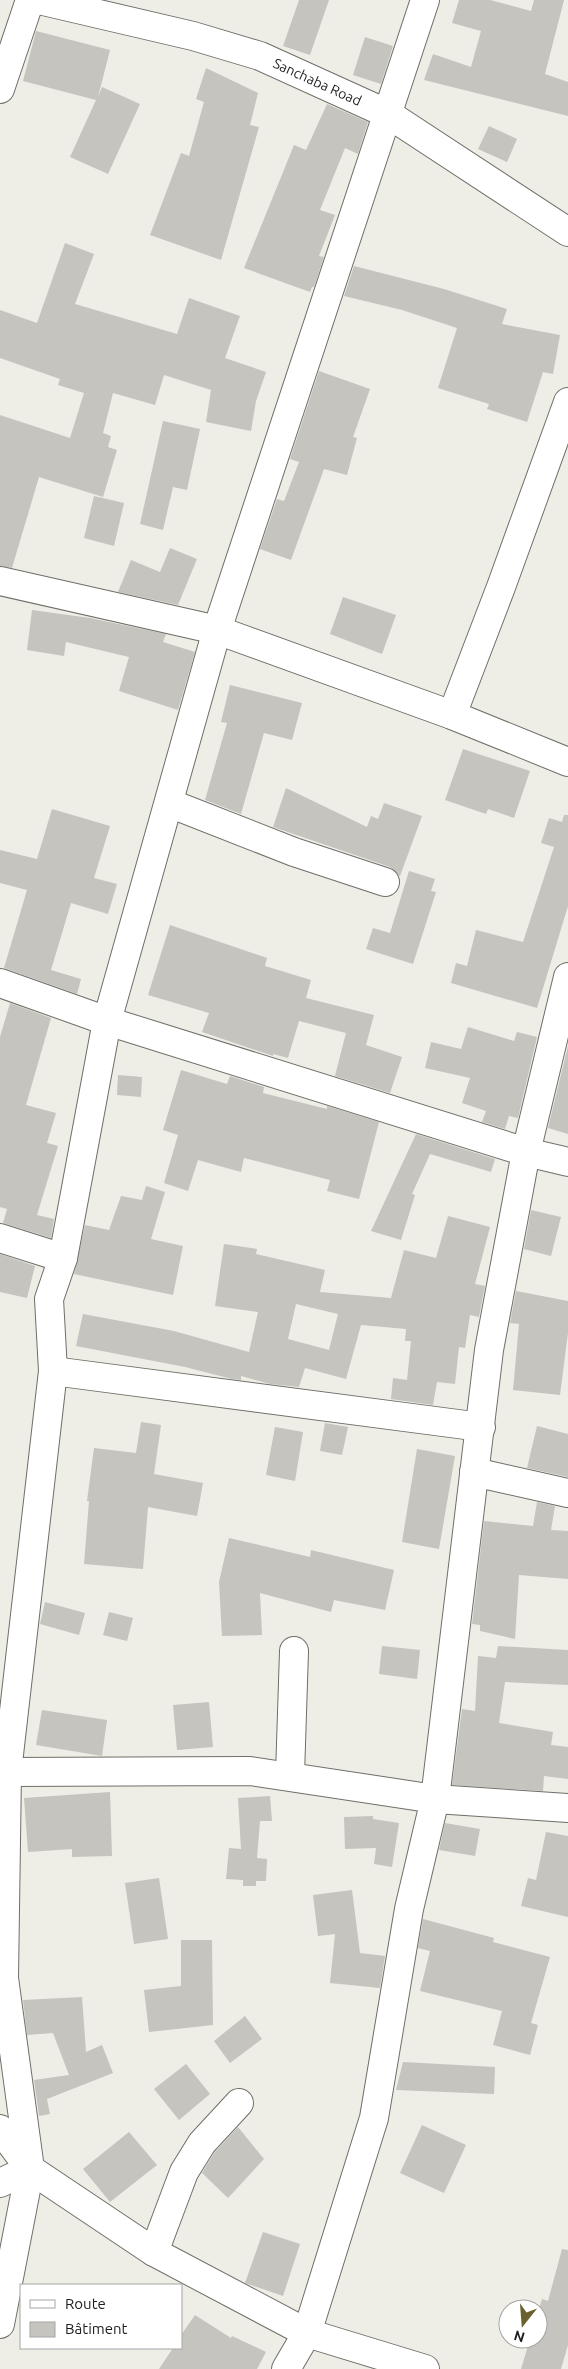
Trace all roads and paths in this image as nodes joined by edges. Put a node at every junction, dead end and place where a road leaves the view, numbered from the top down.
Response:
1 (30, 0) edge
2 (39, 0) edge
3 (425, 0) edge
4 (0, 89) edge
5 (388, 114) junction
6 (568, 232) edge
7 (568, 402) edge
8 (0, 581) edge
9 (218, 630) junction
10 (452, 714) junction
11 (568, 762) edge
12 (169, 803) junction
13 (385, 882) dead end
14 (568, 977) edge
15 (0, 983) edge
16 (107, 1021) junction
17 (526, 1152) junction
18 (568, 1162) edge
19 (0, 1238) edge
20 (63, 1258) junction
21 (53, 1371) junction
22 (481, 1427) junction
23 (474, 1472) junction
24 (568, 1493) edge
25 (294, 1651) dead end
26 (7, 1772) junction
27 (290, 1775) junction
28 (435, 1799) junction
29 (568, 1808) edge
30 (239, 2103) dead end
31 (0, 2129) edge
32 (30, 2169) junction
33 (0, 2183) edge
34 (154, 2252) junction
35 (0, 2324) edge
36 (307, 2334) junction
37 (286, 2369) edge
38 (425, 2369) edge

1 - 4 street
2 - 5 street, Sanchaba Road
3 - 5 street
5 - 6 street, Sanchaba Road
5 - 9 street
7 - 10 street
8 - 9 street
9 - 10 street
9 - 12 street
10 - 11 street
12 - 13 street
12 - 16 street
14 - 17 street
15 - 16 street
16 - 17 street
16 - 20 street
17 - 18 street
17 - 22 street
19 - 20 street
20 - 21 street
21 - 22 street
21 - 26 street
22 - 23 street
23 - 24 street
23 - 28 street
25 - 27 street
26 - 27 street
26 - 32 street
27 - 28 street
28 - 29 street
28 - 36 street
30 - 34 street
31 - 32 street
32 - 33 street
32 - 34 street
32 - 35 street
34 - 36 street
36 - 37 street
36 - 38 street

